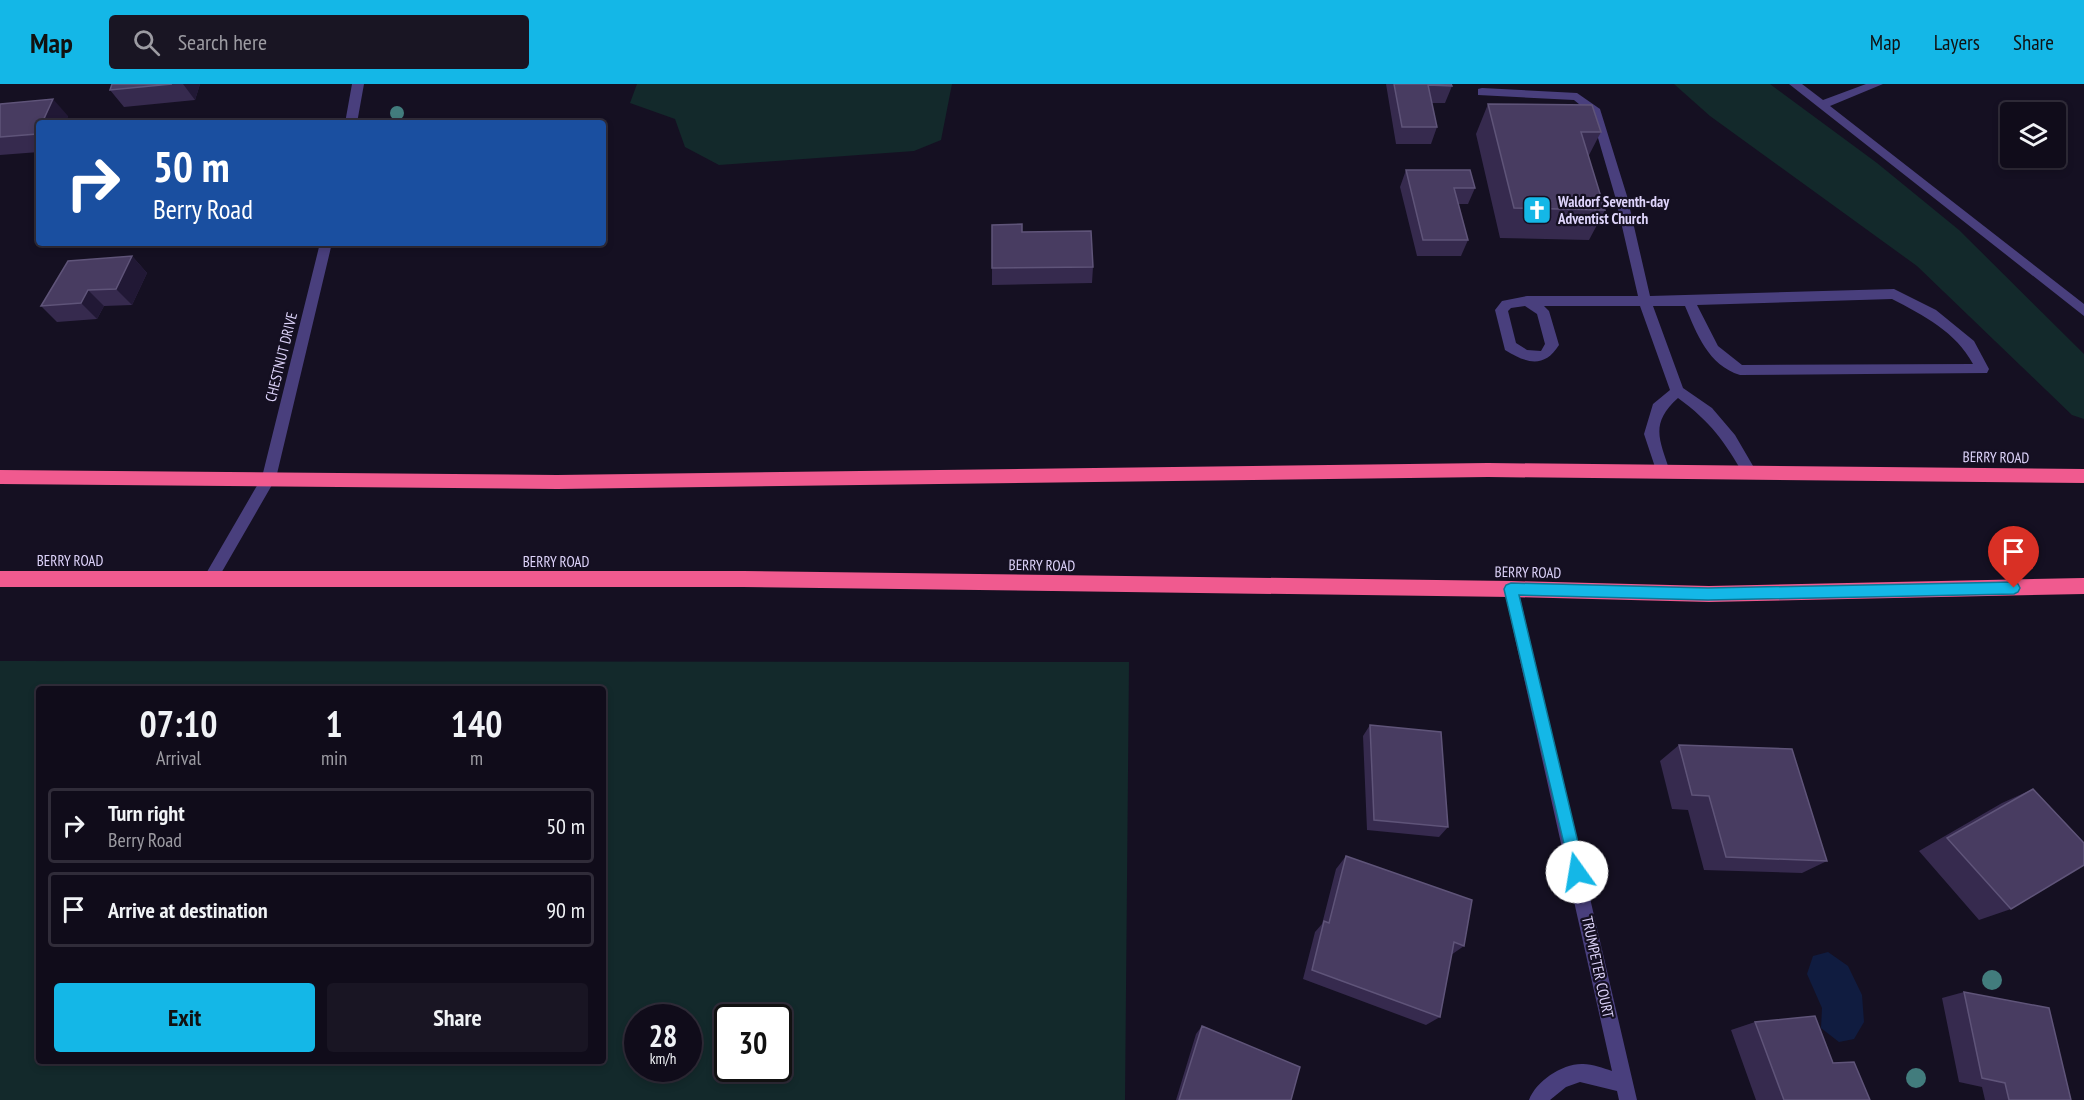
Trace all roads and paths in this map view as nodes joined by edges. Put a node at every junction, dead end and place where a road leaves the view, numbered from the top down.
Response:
1 (358, 84) edge
2 (1795, 84) edge
3 (1877, 84) edge
4 (1482, 92) dead end
5 (1822, 105) junction
6 (352, 120) edge
7 (325, 246) edge
8 (1527, 301) junction
9 (1644, 301) junction
10 (1689, 301) junction
11 (2084, 311) edge
12 (1677, 391) junction
13 (1749, 471) junction
14 (1663, 472) junction
15 (2084, 476) edge
16 (0, 477) edge
17 (269, 478) junction
18 (211, 577) junction
19 (0, 579) edge
20 (2084, 586) edge
21 (1511, 589) junction
22 (1626, 1092) edge
23 (1538, 1100) edge

1 - 6 street
2 - 5 street
3 - 5 street
4 - 9 street
5 - 11 street
7 - 17 street, CHESTNUT DRIVE
8 - 8 street
8 - 9 street
9 - 10 street
9 - 12 street
10 - 10 street
12 - 13 street
12 - 14 street
13 - 14 highway, BERRY ROAD
13 - 15 highway, BERRY ROAD
14 - 17 highway, BERRY ROAD
16 - 17 highway, BERRY ROAD
17 - 18 street, CHESTNUT DRIVE
18 - 19 highway, BERRY ROAD
18 - 21 highway, BERRY ROAD
20 - 21 highway, BERRY ROAD
21 - 22 street, TRUMPETER COURT
22 - 23 street

